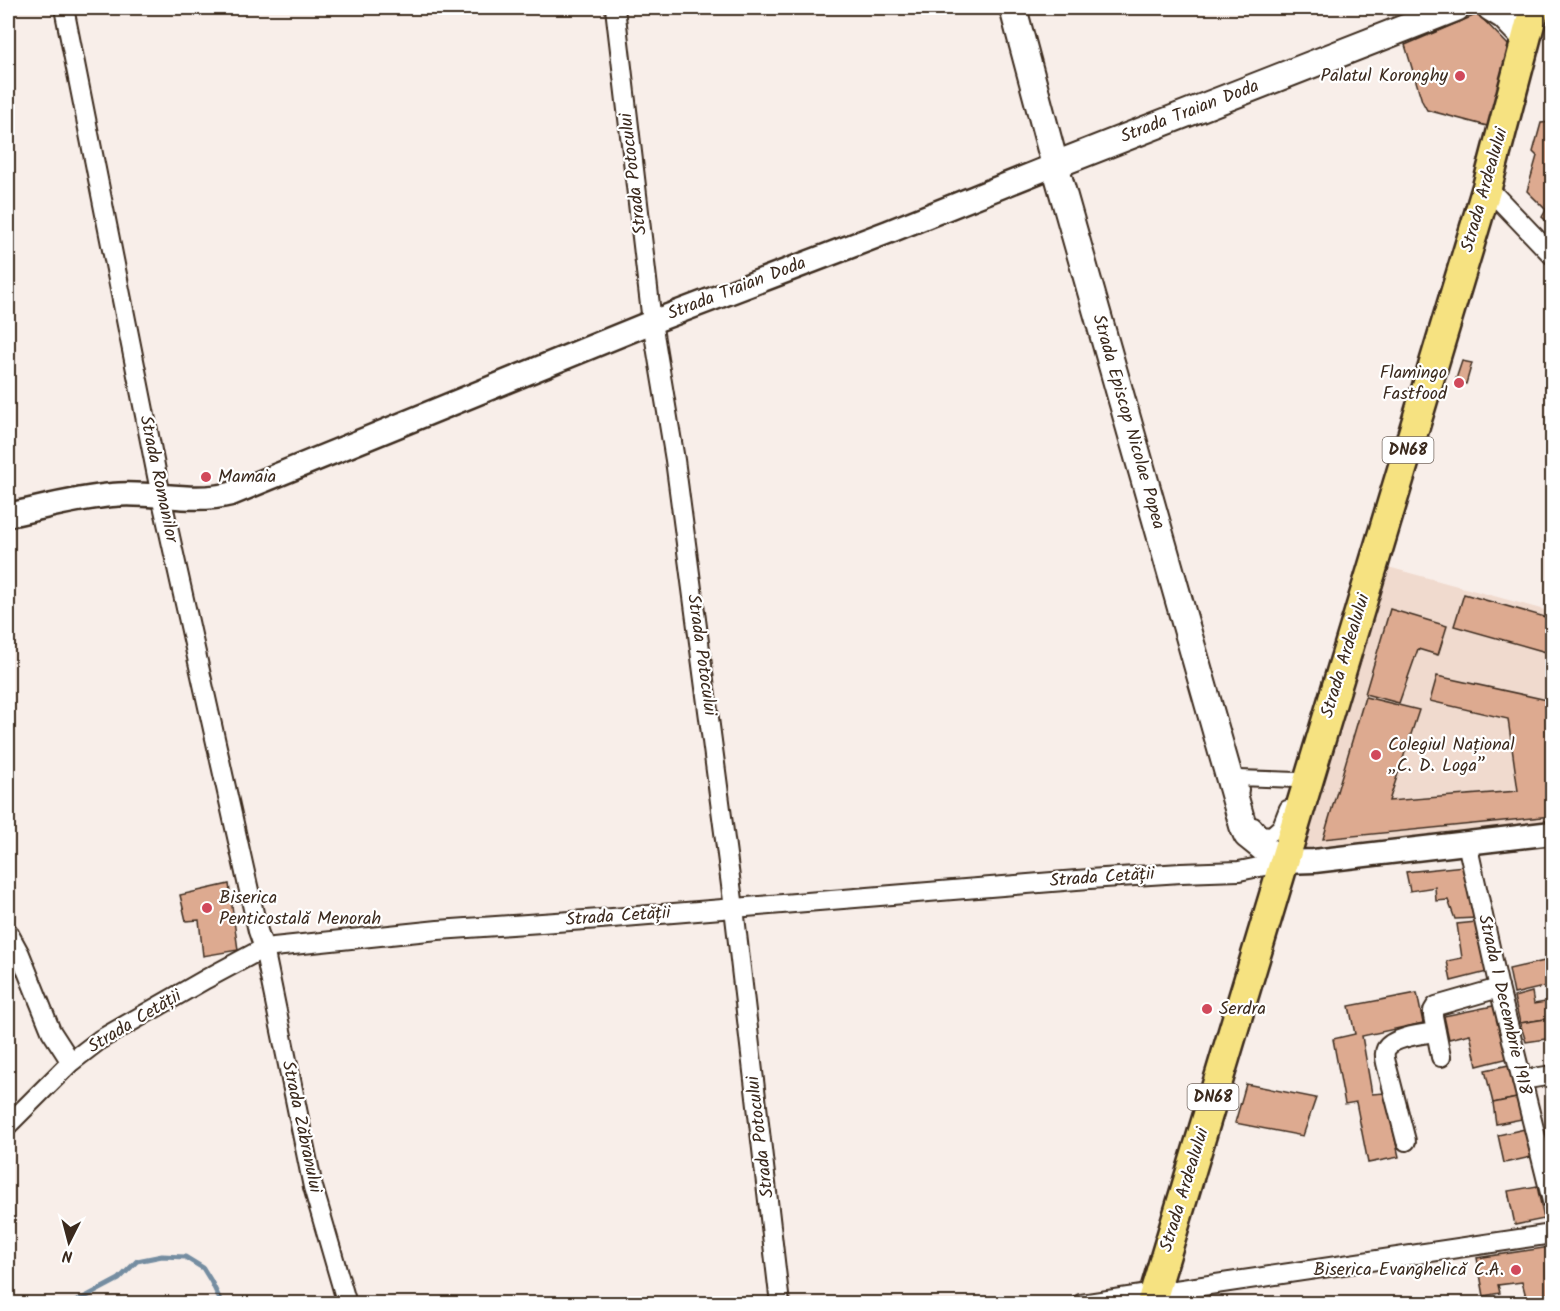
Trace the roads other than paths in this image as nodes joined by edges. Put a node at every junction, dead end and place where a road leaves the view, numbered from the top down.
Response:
1 (64, 8) edge
2 (615, 8) edge
3 (1013, 8) edge
4 (1456, 8) edge
5 (1491, 8) edge
6 (1536, 8) edge
7 (1526, 39) junction
8 (1055, 165) junction
9 (1487, 187) junction
10 (1552, 255) edge
11 (652, 322) junction
12 (161, 496) junction
13 (8, 515) edge
14 (1234, 778) junction
15 (1302, 781) junction
16 (1552, 834) edge
17 (1467, 843) junction
18 (1284, 862) junction
19 (734, 908) junction
20 (8, 932) edge
21 (264, 948) junction
22 (1499, 988) junction
23 (1436, 1032) junction
24 (1441, 1057) dead end
25 (71, 1062) junction
26 (1552, 1075) edge
27 (1522, 1080) junction
28 (8, 1125) edge
29 (1406, 1141) dead end
30 (1552, 1201) edge
31 (1552, 1234) edge
32 (1153, 1298) edge
33 (347, 1304) edge
34 (780, 1304) edge
35 (1081, 1304) edge

1 - 12 street, Strada Romanilor
2 - 11 street, Strada Potocului
3 - 8 main road, Strada Episcop Nicolae Popea
4 - 8 main road, Strada Traian Doda
5 - 7 main road
6 - 7 main road, Strada Ardealului / DN68
7 - 9 main road, Strada Ardealului / DN68
8 - 11 street, Strada Traian Doda
8 - 14 main road, Strada Episcop Nicolae Popea
9 - 10 street
9 - 15 main road, Strada Ardealului / DN68
11 - 12 street, Strada Traian Doda
11 - 19 street, Strada Potocului
12 - 13 street, Strada Traian Doda
12 - 21 street, Strada Romanilor
14 - 15 street
14 - 15 street
14 - 18 main road, Strada Episcop Nicolae Popea
15 - 18 main road, Strada Ardealului / DN68
16 - 17 street
17 - 18 street
17 - 22 street, Strada 1 Decembrie 1918
18 - 19 street, Strada Cetății
18 - 32 main road, Strada Ardealului / DN68
19 - 21 street, Strada Cetății
19 - 34 street, Strada Potocului
20 - 25 street
21 - 25 street, Strada Cetății
21 - 33 street, Strada Zăbranului
22 - 23 street
22 - 27 street, Strada 1 Decembrie 1918
23 - 24 street
23 - 29 street
25 - 28 street, Strada Cetății
26 - 27 street
27 - 30 street, Strada 1 Decembrie 1918
31 - 32 street
32 - 35 street

